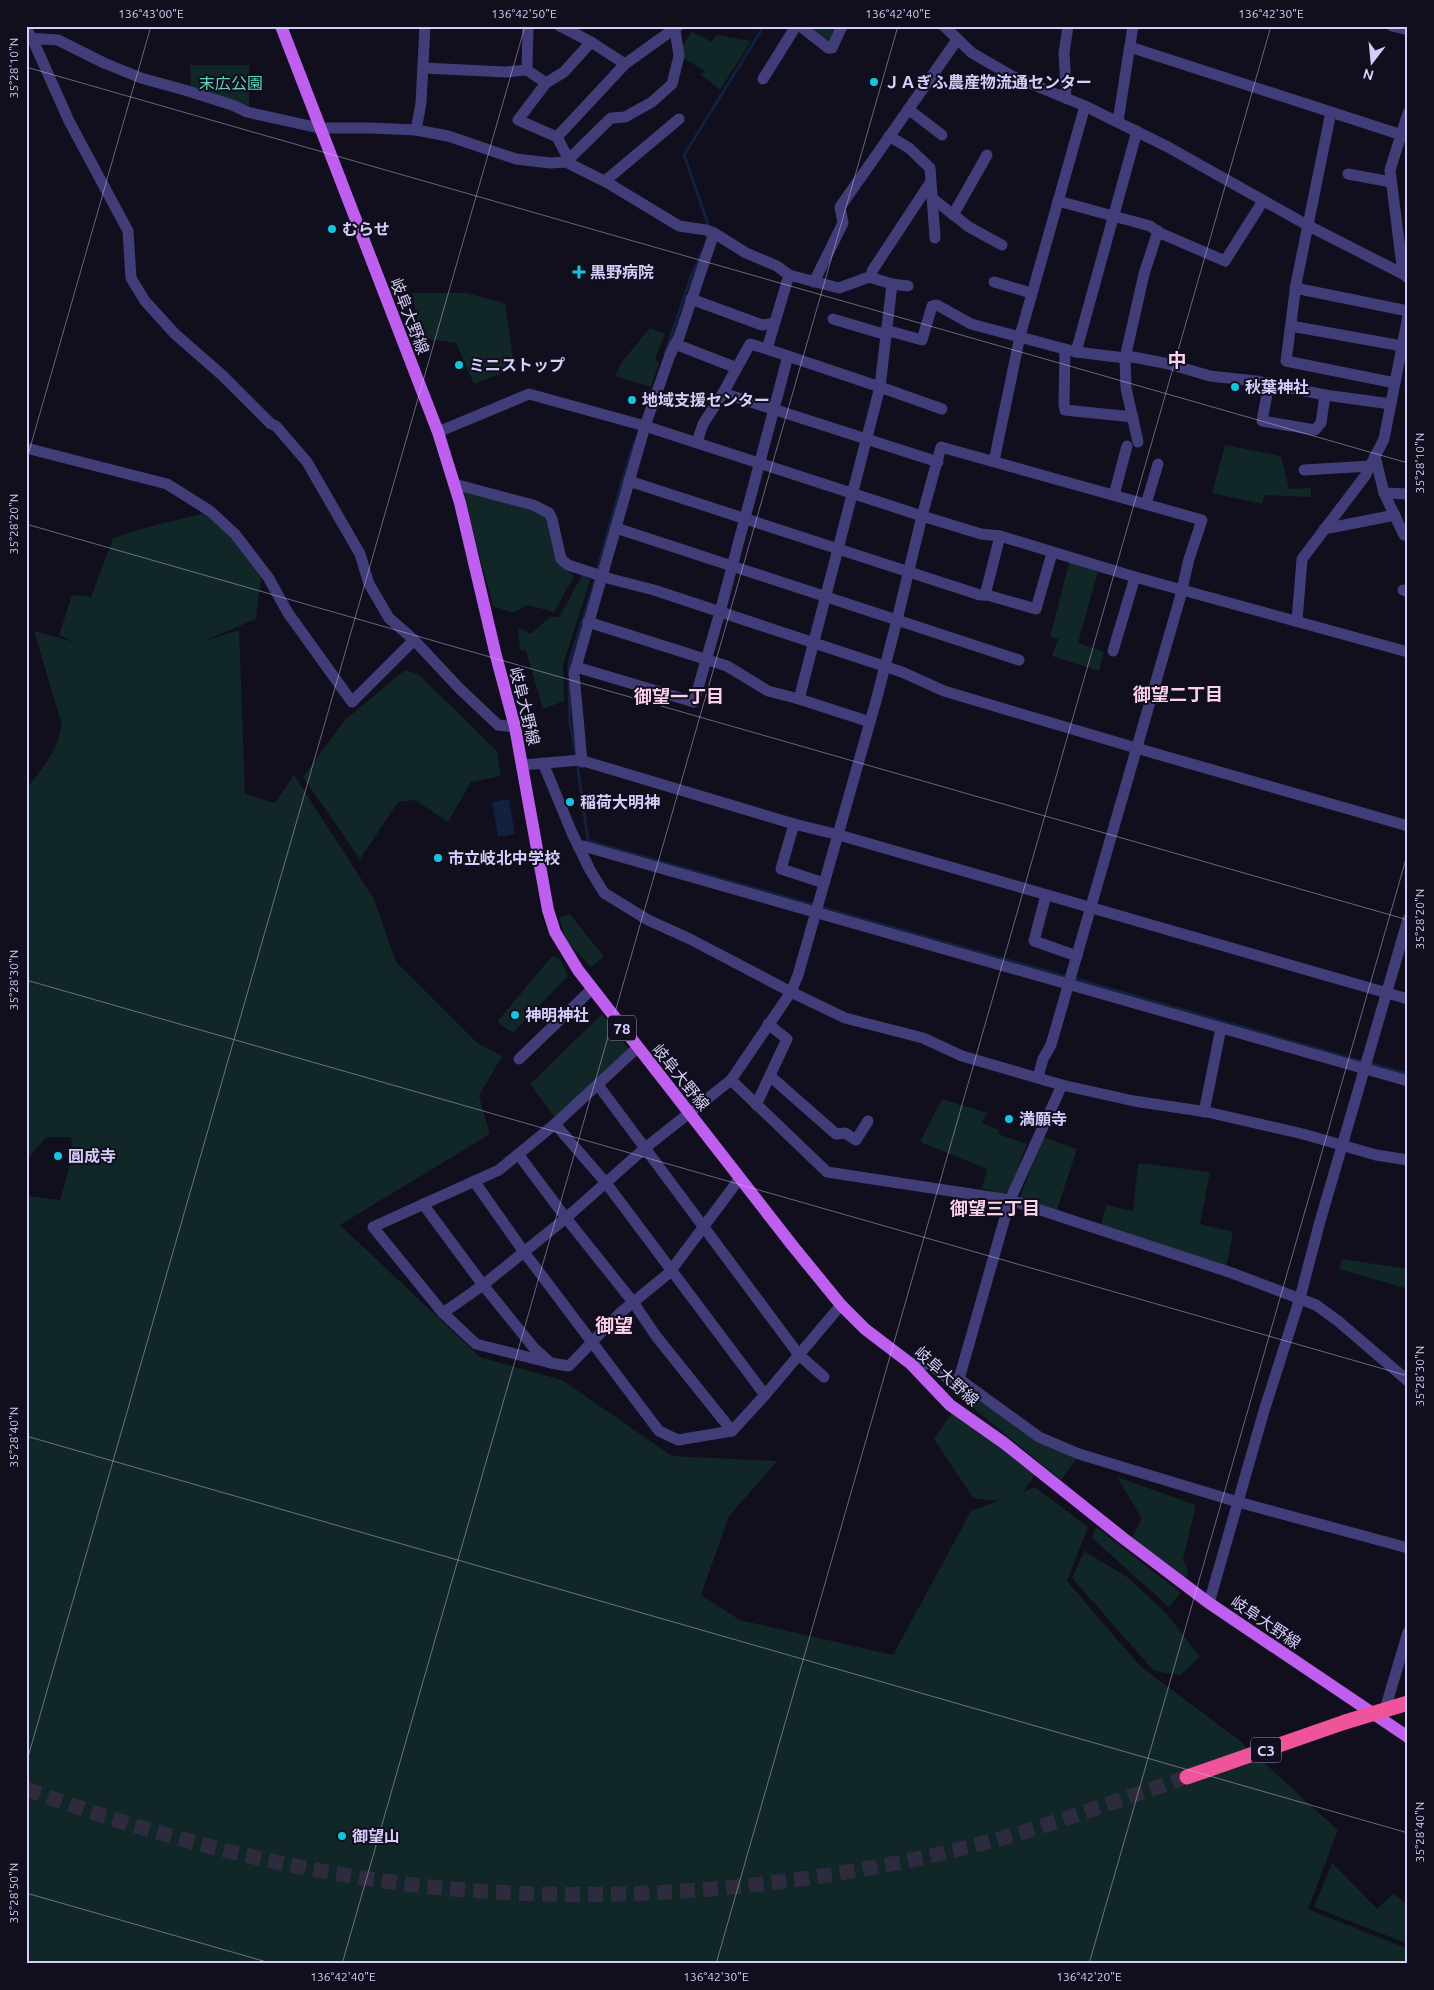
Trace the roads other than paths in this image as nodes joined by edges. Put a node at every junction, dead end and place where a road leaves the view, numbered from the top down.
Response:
1 (281, 26) edge
2 (425, 26) edge
3 (528, 26) edge
4 (560, 26) edge
5 (798, 26) edge
6 (842, 26) edge
7 (944, 26) edge
8 (1068, 26) edge
9 (1133, 26) edge
10 (676, 28) edge
11 (28, 35) edge
12 (957, 40) junction
13 (591, 42) junction
14 (1130, 47) junction
15 (626, 64) junction
16 (422, 68) junction
17 (527, 70) junction
18 (763, 79) dead end
19 (546, 82) junction
20 (1065, 98) junction
21 (1085, 106) junction
22 (908, 109) junction
23 (1331, 112) junction
24 (1408, 113) edge
25 (680, 118) dead end
26 (1118, 121) junction
27 (319, 128) junction
28 (416, 130) junction
29 (1137, 131) junction
30 (942, 134) dead end
31 (889, 136) junction
32 (1405, 136) edge
33 (557, 137) junction
34 (987, 155) dead end
35 (568, 161) junction
36 (1348, 174) dead end
37 (605, 181) junction
38 (1391, 182) junction
39 (930, 183) junction
40 (932, 198) junction
41 (1058, 200) junction
42 (1263, 201) junction
43 (953, 215) junction
44 (1114, 216) junction
45 (1307, 225) junction
46 (1158, 231) junction
47 (714, 233) junction
48 (936, 238) dead end
49 (1002, 245) dead end
50 (789, 275) junction
51 (1406, 276) edge
52 (872, 277) junction
53 (814, 282) junction
54 (994, 282) dead end
55 (892, 284) junction
56 (908, 286) dead end
57 (1295, 288) junction
58 (1032, 293) junction
59 (691, 299) junction
60 (1408, 311) edge
61 (1408, 316) edge
62 (833, 319) dead end
63 (774, 323) junction
64 (1291, 326) junction
65 (886, 332) junction
66 (1020, 336) junction
67 (675, 344) junction
68 (1402, 346) junction
69 (766, 349) junction
70 (1071, 350) junction
71 (788, 356) junction
72 (1125, 358) junction
73 (737, 368) junction
74 (1269, 383) junction
75 (1395, 384) junction
76 (880, 387) junction
77 (723, 393) junction
78 (1325, 395) junction
79 (1392, 404) junction
80 (942, 409) dead end
81 (774, 410) junction
82 (1133, 417) junction
83 (644, 426) junction
84 (438, 432) junction
85 (865, 439) junction
86 (697, 442) junction
87 (26, 448) edge
88 (994, 461) junction
89 (1372, 461) junction
90 (760, 462) junction
91 (938, 462) junction
92 (1158, 464) dead end
93 (1304, 470) dead end
94 (629, 480) junction
95 (454, 484) junction
96 (852, 493) junction
97 (1384, 493) junction
98 (1408, 494) edge
99 (1114, 495) junction
100 (1146, 504) junction
101 (1395, 515) junction
102 (922, 516) junction
103 (744, 519) junction
104 (616, 528) junction
105 (1324, 529) junction
106 (1404, 535) dead end
107 (1000, 536) junction
108 (837, 548) junction
109 (1052, 553) junction
110 (732, 567) junction
111 (908, 571) junction
112 (602, 575) junction
113 (1135, 577) junction
114 (1181, 590) junction
115 (985, 595) junction
116 (825, 597) junction
117 (720, 612) junction
118 (898, 620) junction
119 (1297, 621) junction
120 (588, 622) junction
121 (414, 640) junction
122 (812, 644) junction
123 (1113, 651) dead end
124 (1408, 652) edge
125 (706, 660) junction
126 (1019, 660) dead end
127 (576, 667) junction
128 (884, 667) junction
129 (799, 700) junction
130 (870, 722) junction
131 (515, 727) junction
132 (1136, 748) junction
133 (582, 762) junction
134 (543, 763) junction
135 (523, 765) junction
136 (794, 824) junction
137 (1408, 826) edge
138 (838, 835) junction
139 (579, 847) junction
140 (824, 883) junction
141 (1046, 895) junction
142 (1091, 908) junction
143 (816, 912) junction
144 (1408, 918) edge
145 (1077, 956) junction
146 (1069, 985) junction
147 (592, 989) junction
148 (791, 992) junction
149 (1386, 993) junction
150 (1408, 999) edge
151 (768, 1024) junction
152 (1221, 1028) junction
153 (637, 1048) junction
154 (519, 1059) dead end
155 (1365, 1069) junction
156 (770, 1076) junction
157 (1038, 1077) junction
158 (731, 1080) junction
159 (1408, 1081) edge
160 (598, 1085) junction
161 (1062, 1085) junction
162 (756, 1105) junction
163 (1204, 1112) junction
164 (690, 1114) junction
165 (868, 1120) dead end
166 (555, 1124) junction
167 (1343, 1145) junction
168 (645, 1148) junction
169 (518, 1154) junction
170 (1408, 1160) edge
171 (740, 1178) junction
172 (474, 1181) junction
173 (606, 1183) junction
174 (1010, 1200) junction
175 (423, 1204) junction
176 (566, 1218) junction
177 (702, 1226) junction
178 (524, 1252) junction
179 (671, 1270) junction
180 (483, 1285) junction
181 (1300, 1298) junction
182 (633, 1302) junction
183 (841, 1305) junction
184 (443, 1313) junction
185 (592, 1342) junction
186 (799, 1355) junction
187 (551, 1363) junction
188 (911, 1364) junction
189 (824, 1377) dead end
190 (959, 1379) junction
191 (1408, 1380) edge
192 (765, 1395) junction
193 (732, 1431) junction
194 (1238, 1502) junction
195 (1408, 1548) edge
196 (1209, 1603) junction
197 (1408, 1632) edge
198 (1408, 1703) edge
199 (1382, 1720) junction
200 (1408, 1737) edge
201 (1187, 1777) tunnel mouth

1 - 27 main road, 岐阜大野線 / 78
2 - 16 street
3 - 17 street
4 - 13 street
5 - 6 street
5 - 18 street
7 - 12 street
8 - 20 street
9 - 14 street
10 - 15 street
10 - 35 street
11 - 27 street
11 - 121 street
12 - 20 street
12 - 22 street
13 - 15 street
13 - 19 street
14 - 23 street
14 - 26 street
15 - 33 street
16 - 17 street
16 - 28 street
17 - 19 street
19 - 33 street
20 - 21 street
21 - 26 street
21 - 41 street
22 - 30 street
22 - 31 street
23 - 32 street
23 - 45 street
24 - 32 street
25 - 37 street
26 - 29 street
27 - 28 street
27 - 84 main road, 岐阜大野線 / 78
28 - 35 street
29 - 42 street
29 - 44 street
31 - 39 street
31 - 53 street
32 - 38 street
33 - 35 street
34 - 43 street
35 - 37 street
36 - 38 street
37 - 47 street
38 - 51 street
39 - 40 street
39 - 52 street
40 - 43 street
40 - 48 street
41 - 44 street
41 - 58 street
42 - 45 street
42 - 46 street
43 - 49 street
44 - 46 street
44 - 70 street
45 - 51 street
45 - 57 street
46 - 72 street
47 - 50 street
47 - 59 street
50 - 53 street
50 - 63 street
52 - 53 street
52 - 55 street
54 - 58 street
55 - 56 street
55 - 65 street
57 - 60 street
57 - 64 street
58 - 66 street
59 - 63 street
59 - 67 street
61 - 68 street
62 - 65 street
63 - 69 street
64 - 68 street
64 - 75 street
65 - 66 street
65 - 76 street
66 - 70 street
66 - 88 street
67 - 73 street
67 - 83 street
68 - 75 street
69 - 71 street
69 - 73 street
70 - 72 street
70 - 82 street
71 - 76 street
71 - 81 street
72 - 74 street
72 - 82 street
73 - 77 street
74 - 78 street
74 - 78 street
75 - 79 street
76 - 80 street
76 - 85 street
77 - 81 street
77 - 86 street
78 - 79 street
79 - 89 street
81 - 85 street
81 - 90 street
82 - 99 street
83 - 84 street
83 - 86 street
83 - 94 street
84 - 95 main road, 岐阜大野線 / 78
85 - 91 street
85 - 96 street
86 - 90 street
87 - 121 street
88 - 91 street
88 - 99 street
89 - 93 street
89 - 97 street
89 - 105 street
90 - 96 street
90 - 103 street
91 - 102 street
92 - 100 street
94 - 103 street
94 - 104 street
95 - 112 street
95 - 131 main road, 岐阜大野線 / 78
96 - 102 street
96 - 108 street
97 - 98 street
97 - 101 street
99 - 100 street
100 - 114 street
101 - 105 street
101 - 106 street
102 - 107 street
102 - 111 street
103 - 108 street
103 - 110 street
104 - 110 street
104 - 112 street
105 - 119 street
107 - 109 street
107 - 115 street
108 - 111 street
108 - 116 street
109 - 113 street
109 - 115 street
110 - 116 street
110 - 117 street
111 - 115 street
111 - 118 street
112 - 117 street
112 - 120 street
113 - 114 street
113 - 123 street
114 - 119 street
114 - 132 street
116 - 118 street
116 - 122 street
117 - 122 street
117 - 125 street
118 - 126 street
118 - 128 street
119 - 124 street
120 - 125 street
120 - 127 street
121 - 131 street
122 - 128 street
122 - 129 street
125 - 127 street
125 - 129 street
127 - 133 street
128 - 130 street
128 - 132 street
129 - 130 street
130 - 138 street
131 - 135 main road, 岐阜大野線 / 78
132 - 137 street
132 - 142 street
133 - 134 street
133 - 136 street
134 - 135 street
134 - 139 street
135 - 147 main road, 岐阜大野線 / 78
136 - 138 street
136 - 140 street
138 - 140 street
138 - 141 street
139 - 143 street
139 - 148 street
140 - 143 street
141 - 142 street
141 - 145 street
142 - 145 street
142 - 149 street
143 - 146 street
143 - 148 street
144 - 149 street
145 - 146 street
146 - 152 street
146 - 157 street
147 - 153 main road, 岐阜大野線 / 78
147 - 154 street
148 - 151 street
148 - 157 street
149 - 150 street
149 - 155 street
151 - 156 street
151 - 158 street
152 - 155 street
152 - 163 street
153 - 160 street
153 - 164 main road, 岐阜大野線 / 78
155 - 159 street
155 - 167 street
156 - 162 street
156 - 165 street
157 - 161 street
158 - 162 street
158 - 164 street
160 - 166 street
160 - 168 street
161 - 163 street
161 - 174 street
162 - 174 street
163 - 167 street
164 - 168 street
164 - 171 main road, 岐阜大野線 / 78
166 - 169 street
166 - 173 street
167 - 170 street
167 - 181 street
168 - 173 street
168 - 177 street
169 - 172 street
169 - 176 street
171 - 177 street
171 - 183 main road, 岐阜大野線 / 78
172 - 175 street
172 - 178 street
173 - 176 street
173 - 179 street
174 - 181 street
174 - 190 street
175 - 180 street
175 - 184 street
176 - 178 street
176 - 182 street
177 - 179 street
177 - 186 street
178 - 180 street
178 - 185 street
179 - 182 street
179 - 192 street
180 - 184 street
180 - 187 street
181 - 191 street
181 - 194 street
182 - 185 street
182 - 193 street
183 - 186 street
183 - 188 main road, 岐阜大野線 / 78
184 - 187 street
185 - 187 street
185 - 193 street
186 - 189 street
186 - 192 street
188 - 190 street
188 - 196 main road, 岐阜大野線 / 78
190 - 194 street
192 - 193 street
194 - 195 street
194 - 196 street
196 - 199 main road, 岐阜大野線 / 78
197 - 199 street
198 - 201 highway, C3, bridge
199 - 200 main road, 岐阜大野線 / 78

